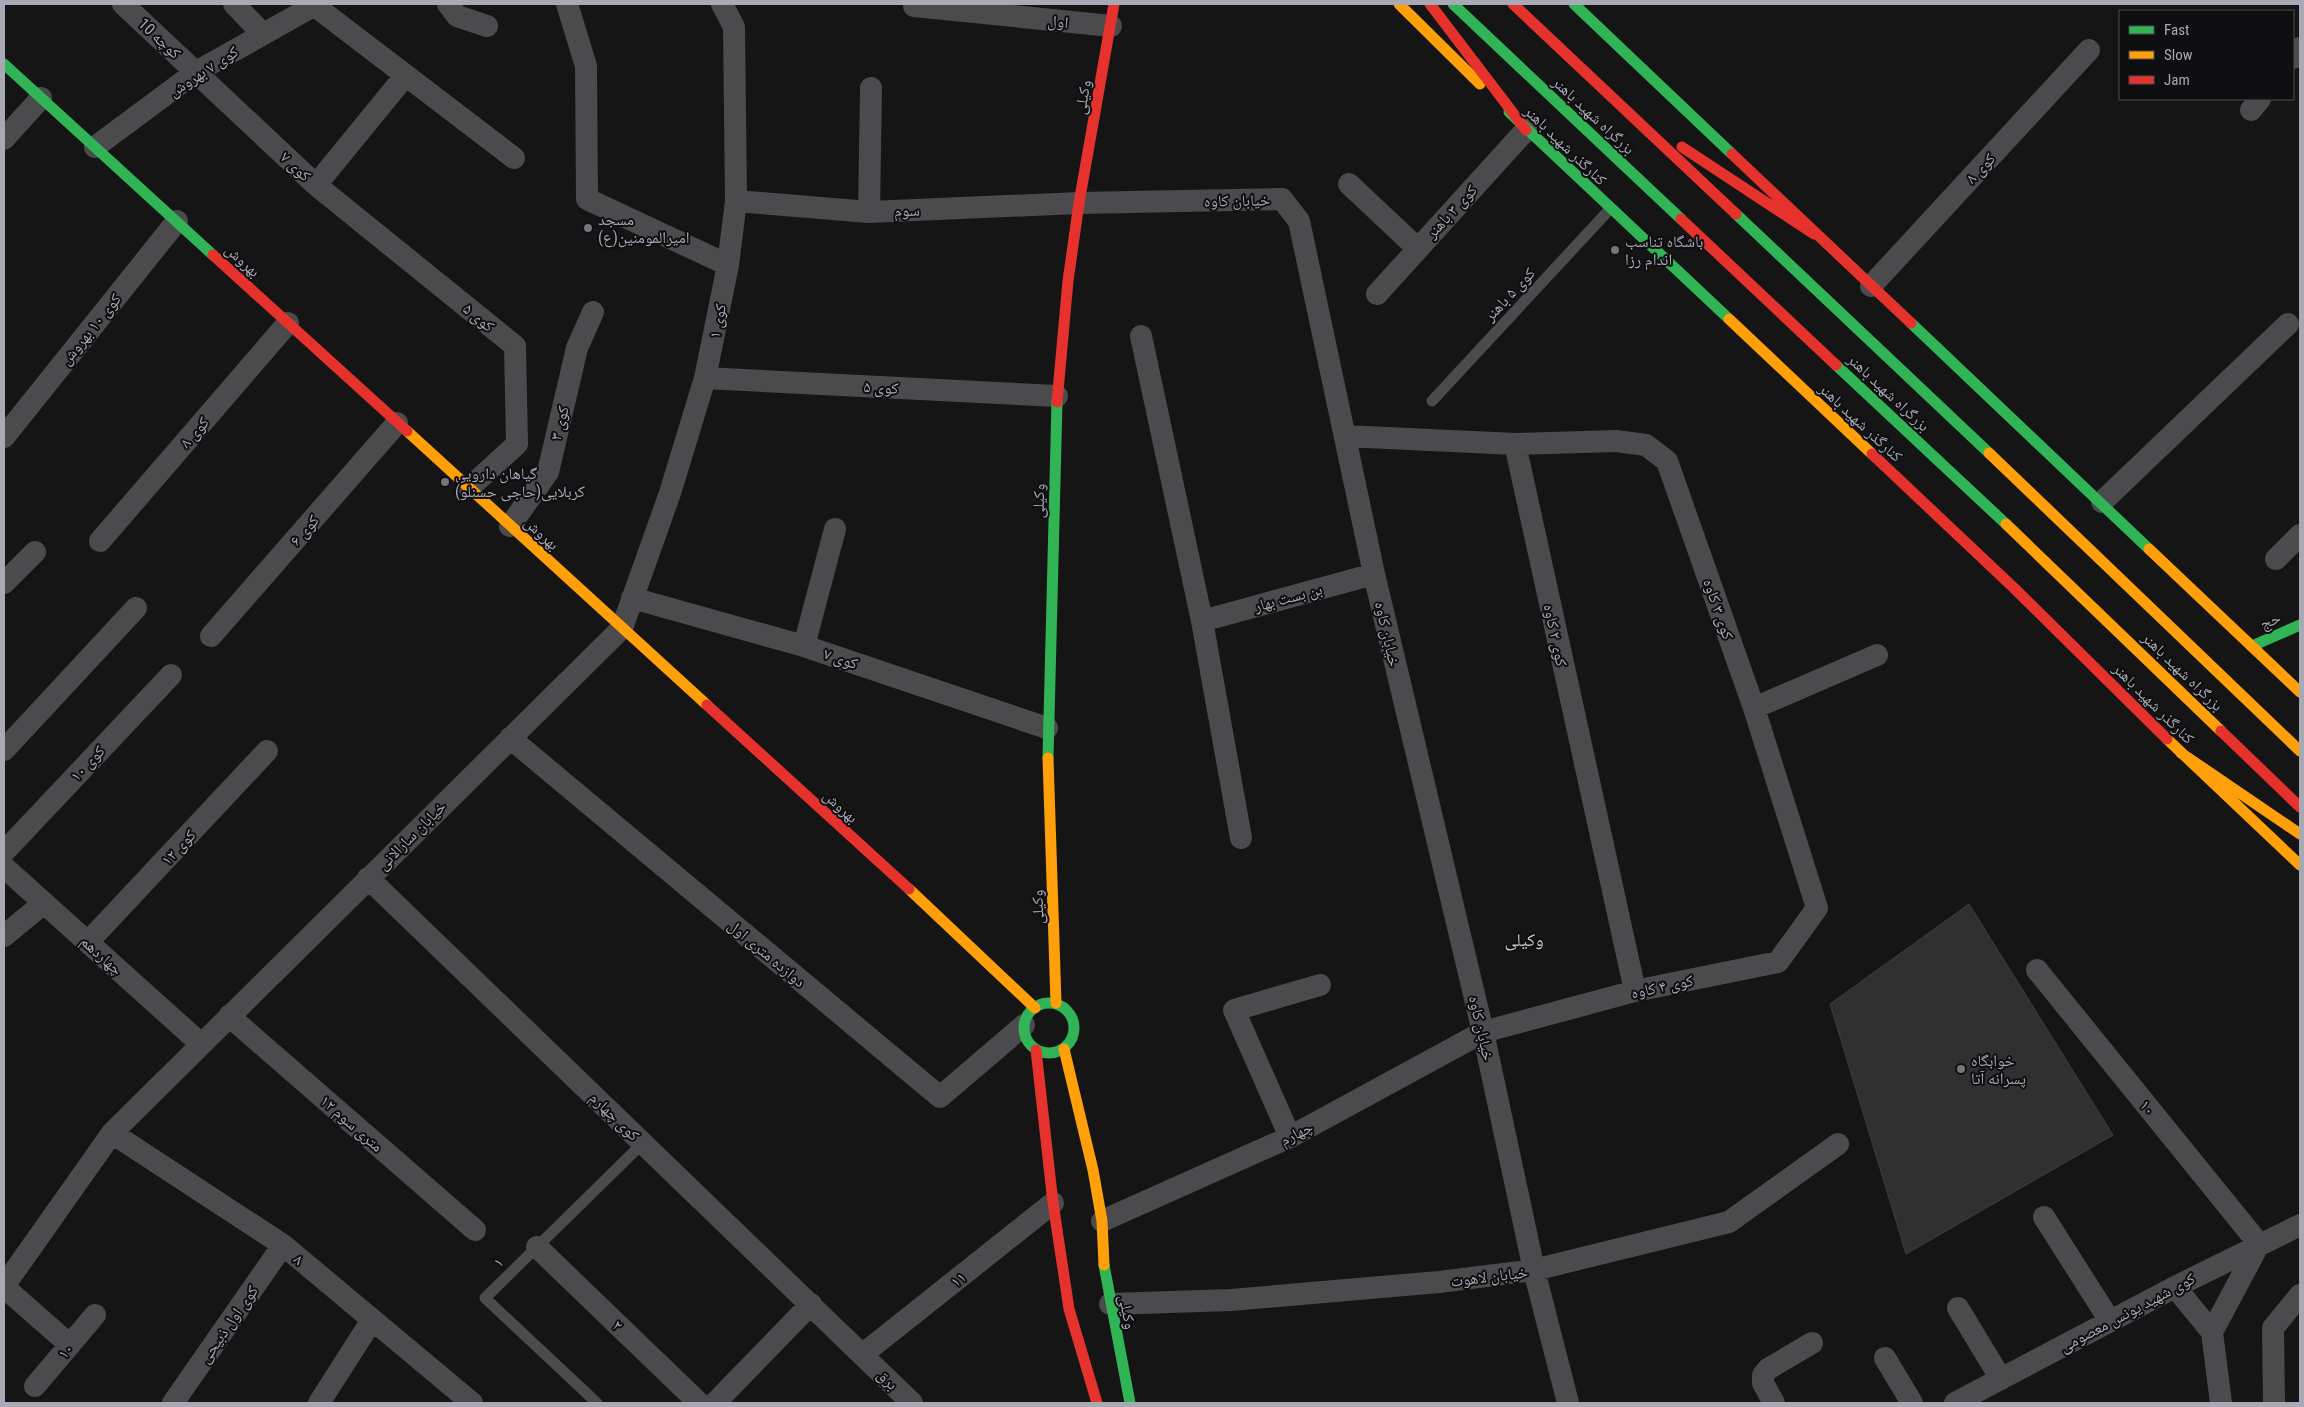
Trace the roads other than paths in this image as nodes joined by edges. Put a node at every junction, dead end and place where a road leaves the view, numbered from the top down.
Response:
1 (123, 4) edge
2 (234, 4) edge
3 (448, 4) edge
4 (567, 4) edge
5 (722, 4) edge
6 (1114, 4) edge
7 (1400, 4) edge
8 (1430, 4) edge
9 (1453, 4) edge
10 (1513, 4) edge
11 (1574, 4) edge
12 (316, 5) edge
13 (914, 6) dead end
14 (487, 26) dead end
15 (1112, 26) junction
16 (263, 34) junction
17 (2089, 50) dead end
18 (4, 64) edge
19 (196, 72) junction
20 (406, 76) junction
21 (871, 88) dead end
22 (41, 98) junction
23 (1617, 104) junction
24 (1526, 130) junction
25 (4, 139) edge
26 (95, 147) junction
27 (514, 158) dead end
28 (1349, 184) dead end
29 (316, 185) junction
30 (736, 201) junction
31 (1079, 203) junction
32 (1610, 208) junction
33 (869, 212) junction
34 (176, 222) junction
35 (1814, 234) junction
36 (1417, 248) junction
37 (728, 265) junction
38 (1871, 286) junction
39 (1377, 294) dead end
40 (593, 312) dead end
41 (288, 323) junction
42 (2288, 324) dead end
43 (1141, 336) dead end
44 (705, 378) junction
45 (1057, 396) junction
46 (1432, 401) dead end
47 (397, 423) junction
48 (1345, 436) junction
49 (4, 438) edge
50 (1515, 444) junction
51 (469, 488) junction
52 (2102, 502) junction
53 (510, 526) junction
54 (835, 529) dead end
55 (2300, 535) edge
56 (100, 541) dead end
57 (36, 552) dead end
58 (2276, 559) dead end
59 (1374, 574) junction
60 (4, 582) edge
61 (632, 598) junction
62 (136, 608) dead end
63 (1202, 621) junction
64 (2300, 625) edge
65 (622, 628) junction
66 (211, 636) dead end
67 (804, 646) junction
68 (2252, 646) junction
69 (1877, 655) dead end
70 (171, 674) dead end
71 (2300, 692) edge
72 (1754, 708) junction
73 (1047, 728) junction
74 (510, 738) junction
75 (4, 750) edge
76 (267, 751) dead end
77 (2300, 751) edge
78 (2181, 754) junction
79 (2300, 807) edge
80 (2300, 834) edge
81 (1241, 838) dead end
82 (4, 852) edge
83 (2300, 865) edge
84 (4, 867) edge
85 (368, 878) junction
86 (44, 903) junction
87 (1817, 908) joint
88 (4, 936) edge
89 (88, 942) junction
90 (2037, 970) dead end
91 (1320, 985) dead end
92 (1634, 991) junction
93 (1056, 1003) junction
94 (229, 1016) junction
95 (1030, 1016) junction
96 (1483, 1032) junction
97 (201, 1044) junction
98 (1064, 1049) junction
99 (1036, 1050) junction
100 (112, 1133) junction
101 (1290, 1137) junction
102 (643, 1143) junction
103 (1838, 1144) dead end
104 (1053, 1203) junction
105 (2044, 1217) dead end
106 (1102, 1221) junction
107 (2300, 1225) edge
108 (475, 1230) dead end
109 (2259, 1244) junction
110 (283, 1245) junction
111 (537, 1247) junction
112 (1534, 1270) junction
113 (4, 1287) edge
114 (2175, 1287) junction
115 (2300, 1295) edge
116 (811, 1304) junction
117 (1110, 1304) junction
118 (1958, 1308) dead end
119 (95, 1316) dead end
120 (372, 1320) junction
121 (2110, 1321) junction
122 (2212, 1332) junction
123 (1812, 1343) dead end
124 (70, 1346) junction
125 (863, 1354) junction
126 (1885, 1358) dead end
127 (2001, 1379) junction
128 (35, 1386) dead end
129 (173, 1403) edge
130 (319, 1403) edge
131 (472, 1403) edge
132 (597, 1403) edge
133 (699, 1403) edge
134 (715, 1403) edge
135 (912, 1403) edge
136 (1097, 1403) edge
137 (1130, 1403) edge
138 (1568, 1403) edge
139 (1774, 1403) edge
140 (1912, 1403) edge
141 (1955, 1403) edge
142 (2221, 1403) edge
143 (2274, 1403) edge

1 - 19 street, کوچه 10
2 - 16 street
3 - 14 street
4 - 37 street
5 - 30 street, کوی ۱
6 - 15 main road, وکیلی
7 - 24 main road, کنارگذر شهید باهنر
8 - 24 main road
9 - 79 main road, بزرگراه شهید باهنر
10 - 23 main road, بزرگراه شهید باهنر
11 - 35 main road
12 - 16 street, کوی ۷ بهروش
12 - 20 street
13 - 15 street, اول
15 - 31 main road, وکیلی
16 - 19 street, کوی ۷ بهروش
17 - 38 street, کوی ۸
18 - 22 main road, بهروش
19 - 26 street, کوی ۷ بهروش
19 - 29 street, کوی ۷
20 - 27 street
20 - 29 street, کوی ۷
21 - 33 street
22 - 25 street
22 - 26 main road, بهروش
23 - 35 main road
23 - 77 main road, بزرگراه شهید باهنر
24 - 32 main road, کنارگذر شهید باهنر
24 - 36 street, کوی ۳ باهنر
26 - 34 main road, بهروش
28 - 36 street
29 - 51 street, کوی ۵
30 - 33 street, سوم
30 - 37 street, کوی ۱
31 - 33 street, سوم
31 - 45 main road, وکیلی
31 - 48 street, خیابان کاوه
32 - 46 lane, کوی ۵ باهنر
32 - 78 main road, کنارگذر شهید باهنر
34 - 41 main road, بهروش
34 - 49 street, کوی ۱۰ بهروش
35 - 38 main road
36 - 39 street, کوی ۳ باهنر
37 - 44 street, کوی ۱
38 - 52 main road
40 - 53 street, کوی ۳
41 - 47 main road, بهروش
41 - 56 street, کوی ۸
42 - 52 street
43 - 63 street
44 - 45 street, کوی ۵
44 - 61 street, کوی ۱
45 - 73 main road, وکیلی
47 - 51 main road, بهروش
47 - 66 street, کوی ۶
48 - 50 street
48 - 59 street, خیابان کاوه
50 - 72 street, کوی ۳ کاوه
50 - 92 street, کوی ۲ کاوه
51 - 53 main road, بهروش
52 - 68 main road
53 - 65 main road, بهروش
54 - 67 street
55 - 58 street
57 - 60 street
59 - 63 street, بن بست بهار
59 - 96 street, خیابان کاوه
61 - 65 street, کوی ۱
61 - 67 street, کوی ۷
62 - 75 street
63 - 81 street
64 - 68 main road, حج
65 - 74 street, خیابان سارالانی
65 - 95 main road, بهروش
67 - 73 street, کوی ۷
68 - 71 main road
69 - 72 street
70 - 82 street, کوی ۱۰
72 - 87 street, کوی ۳ کاوه
73 - 93 main road, وکیلی
74 - 85 street, خیابان سارالانی
74 - 95 street, دوازده متری اول
76 - 89 street, کوی ۱۲
78 - 80 main road
78 - 83 main road, کنارگذر شهید باهنر
84 - 86 street, چهاردهم
85 - 94 street, خیابان سارالانی
85 - 102 street, کوی چهارم
86 - 88 street
86 - 89 street, چهاردهم
87 - 92 street, کوی ۴ کاوه
89 - 97 street, چهاردهم
90 - 109 street, ۱۰
91 - 101 street
92 - 96 street, کوی ۴ کاوه
93 - 95 main road
93 - 98 main road
94 - 97 street, خیابان سارالانی
94 - 108 street, ۱۲ متری سوم
95 - 99 main road
96 - 101 street, چهارم
96 - 112 street, خیابان کاوه
97 - 100 street, خیابان سارالانی
98 - 99 main road
98 - 106 main road, وکیلی
99 - 104 main road
100 - 110 street, ۸
100 - 113 street, خیابان سارالانی
101 - 106 street, چهارم
102 - 111 lane, ۱
102 - 116 street, کوی چهارم
103 - 112 street, خیابان لاهوت
104 - 125 street, ۱۱
104 - 136 main road
105 - 121 street
106 - 117 main road, وکیلی
107 - 109 street, کوی شهید یونس معصومی
109 - 114 street, کوی شهید یونس معصومی
109 - 122 street
110 - 120 street, ۸
110 - 129 street, کوی اول ذبیحی
111 - 132 lane, ۱
111 - 133 street, ۲
112 - 117 street, خیابان لاهوت
112 - 138 street, خیابان کاوه
113 - 124 street
114 - 121 street, کوی شهید یونس معصومی
114 - 122 street
115 - 143 street
116 - 125 street, کوی چهارم
116 - 134 street
117 - 137 main road, وکیلی
118 - 127 street
119 - 124 street, ۱۰
120 - 130 street
120 - 131 street, ۸
121 - 127 street, کوی شهید یونس معصومی
122 - 142 street
123 - 139 street
124 - 128 street, ۱۰
125 - 135 street, برق
126 - 140 street
127 - 141 street, کوی شهید یونس معصومی

